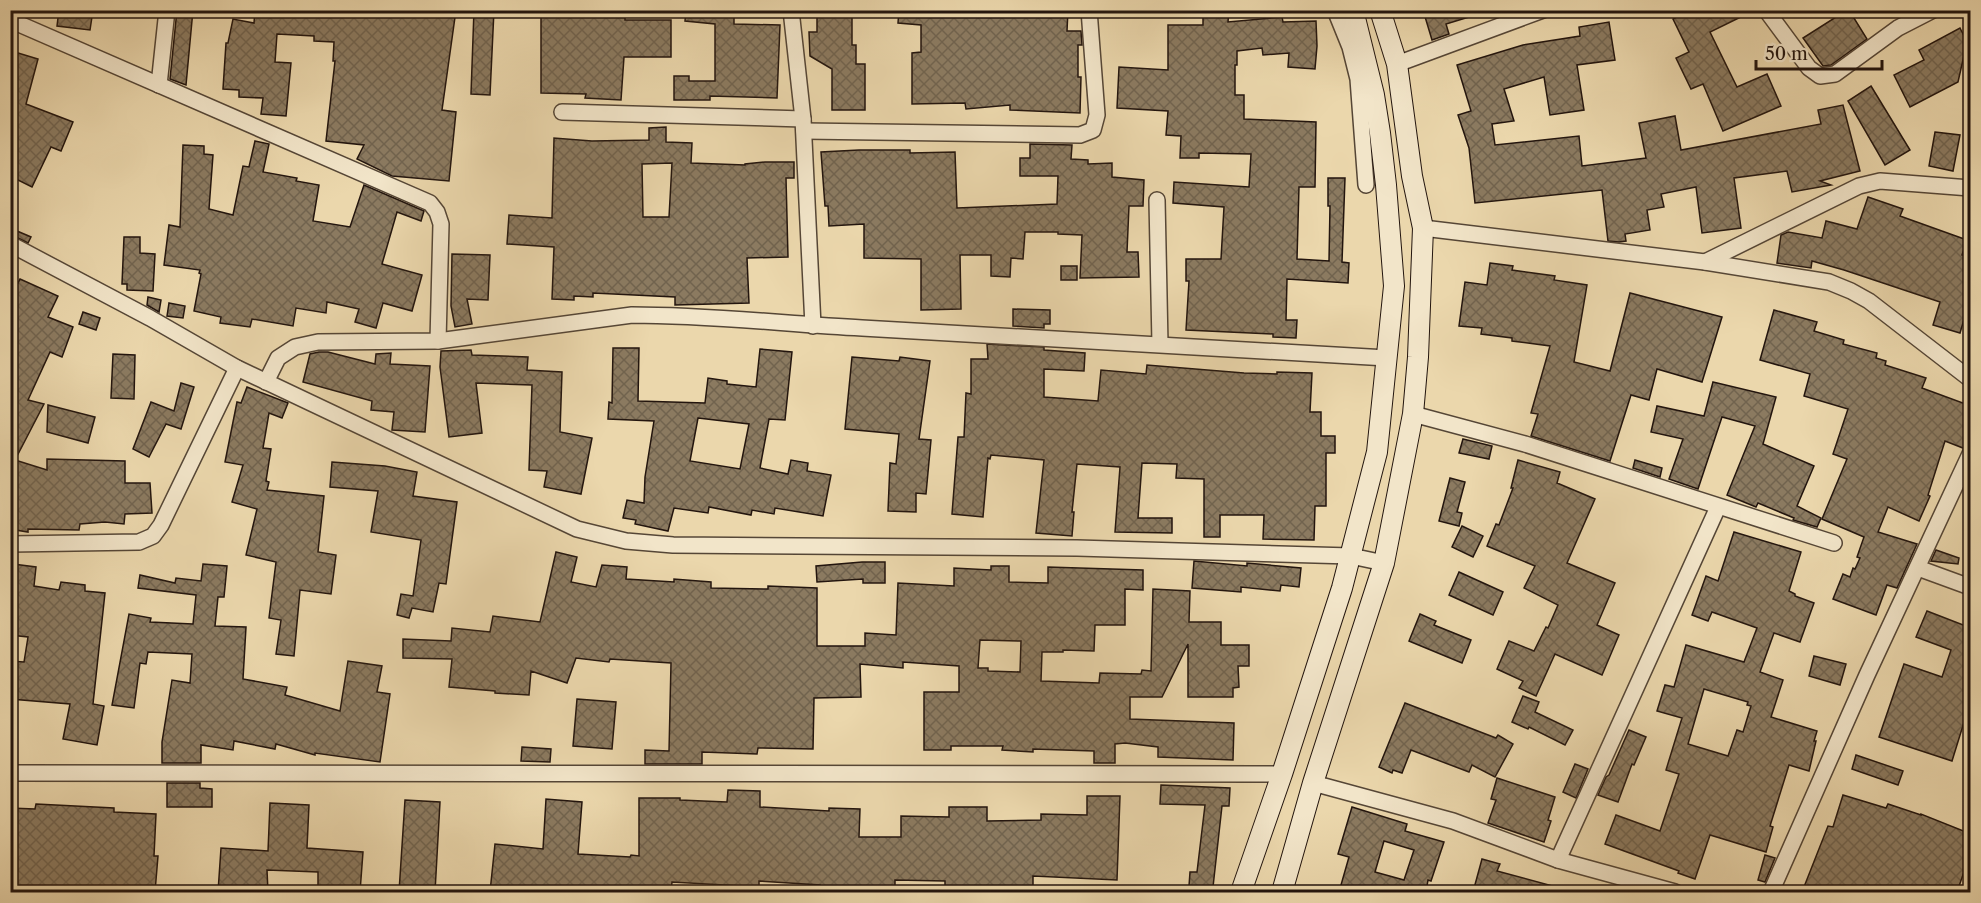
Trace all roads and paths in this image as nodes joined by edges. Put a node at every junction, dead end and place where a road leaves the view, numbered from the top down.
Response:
1 (166, 10) edge
2 (791, 10) edge
3 (1089, 10) edge
4 (1335, 10) edge
5 (1353, 10) edge
6 (1380, 10) edge
7 (1543, 10) edge
8 (1766, 10) edge
9 (1933, 10) edge
10 (10, 20) edge
11 (1397, 64) junction
12 (159, 86) junction
13 (562, 112) dead end
14 (803, 125) junction
15 (1366, 185) dead end
16 (1971, 188) edge
17 (1157, 200) dead end
18 (1423, 228) junction
19 (10, 244) edge
20 (1704, 262) junction
21 (813, 326) junction
22 (438, 340) junction
23 (1160, 344) junction
24 (1387, 358) junction
25 (237, 368) junction
26 (1971, 379) edge
27 (266, 382) junction
28 (1413, 414) junction
29 (1971, 454) edge
30 (1718, 507) junction
31 (1834, 543) dead end
32 (10, 544) edge
33 (1351, 556) junction
34 (1384, 563) junction
35 (1918, 568) junction
36 (1971, 587) edge
37 (10, 773) edge
38 (1282, 774) junction
39 (1313, 783) junction
40 (1558, 860) junction
41 (1241, 892) edge
42 (1282, 892) edge
43 (1675, 892) edge
44 (1771, 892) edge

1 - 12 street
2 - 14 street
3 - 14 street
4 - 15 street
5 - 24 street
6 - 11 street
7 - 11 street
8 - 9 street
10 - 12 street
11 - 18 street
12 - 22 street
13 - 14 street
14 - 21 street
16 - 20 street
17 - 23 street
18 - 20 street
18 - 28 street
19 - 25 street
20 - 26 street
21 - 22 street
21 - 23 street
22 - 27 street
23 - 24 street
24 - 33 street
25 - 27 street
25 - 32 street
27 - 33 street
28 - 30 street
28 - 34 street
29 - 35 street
30 - 31 street
30 - 40 street
33 - 34 street
33 - 38 street
34 - 39 street
35 - 36 street
35 - 44 street
37 - 38 street
38 - 41 street
39 - 40 street
39 - 42 street
40 - 43 street

